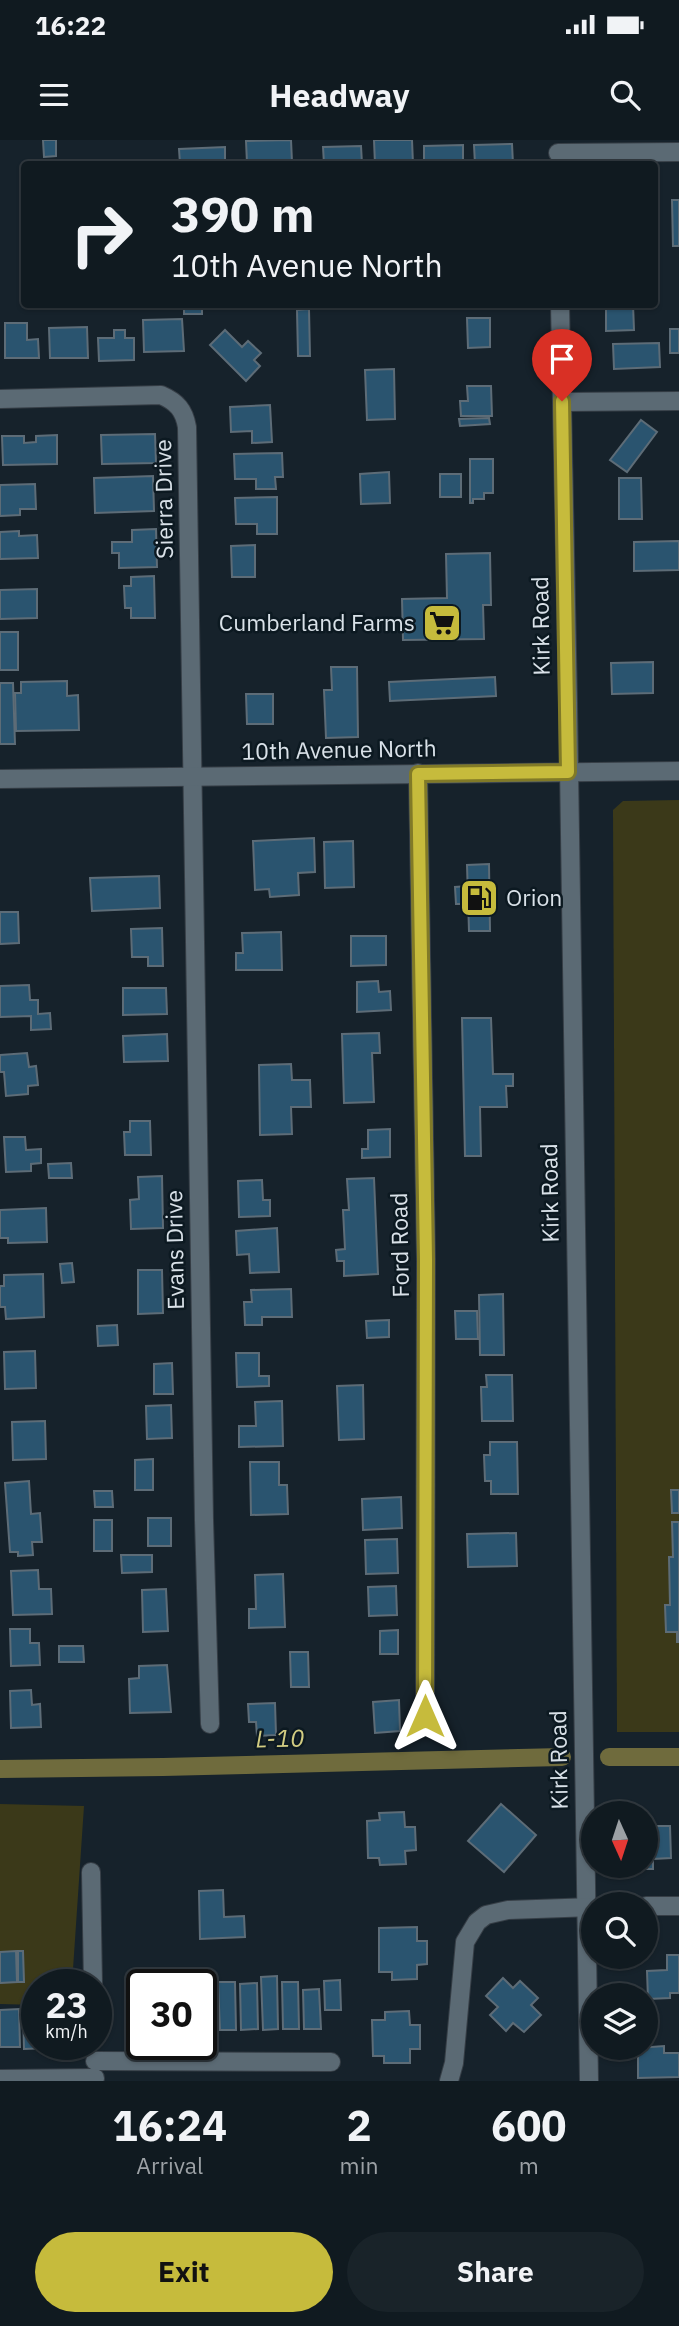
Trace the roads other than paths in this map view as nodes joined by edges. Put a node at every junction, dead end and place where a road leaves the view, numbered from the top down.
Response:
1 (558, 152) edge
2 (679, 152) edge
3 (560, 308) edge
4 (0, 399) edge
5 (562, 401) junction
6 (679, 401) edge
7 (679, 771) edge
8 (568, 772) junction
9 (418, 774) junction
10 (193, 776) junction
11 (0, 779) edge
12 (425, 1716) dead end
13 (210, 1724) dead end
14 (91, 1872) dead end
15 (590, 1892) edge
16 (658, 1906) edge
17 (679, 1906) edge
18 (581, 1908) edge
19 (93, 1969) edge
20 (590, 1969) edge
21 (331, 2062) dead end
22 (95, 2066) edge
23 (0, 2079) edge
24 (449, 2081) edge
25 (589, 2081) edge

1 - 2 street
3 - 5 street, Kirk Road
4 - 10 street, Sierra Drive
5 - 6 street
5 - 8 street, Kirk Road
7 - 8 street, 10th Avenue North
8 - 9 street, 10th Avenue North
8 - 15 street, Kirk Road
9 - 10 street, 10th Avenue North
9 - 12 street, Ford Road
10 - 11 street, 10th Avenue North
10 - 13 street, Evans Drive
14 - 19 street
16 - 17 street
18 - 24 street
20 - 25 street, Kirk Road
21 - 22 street
22 - 23 street

